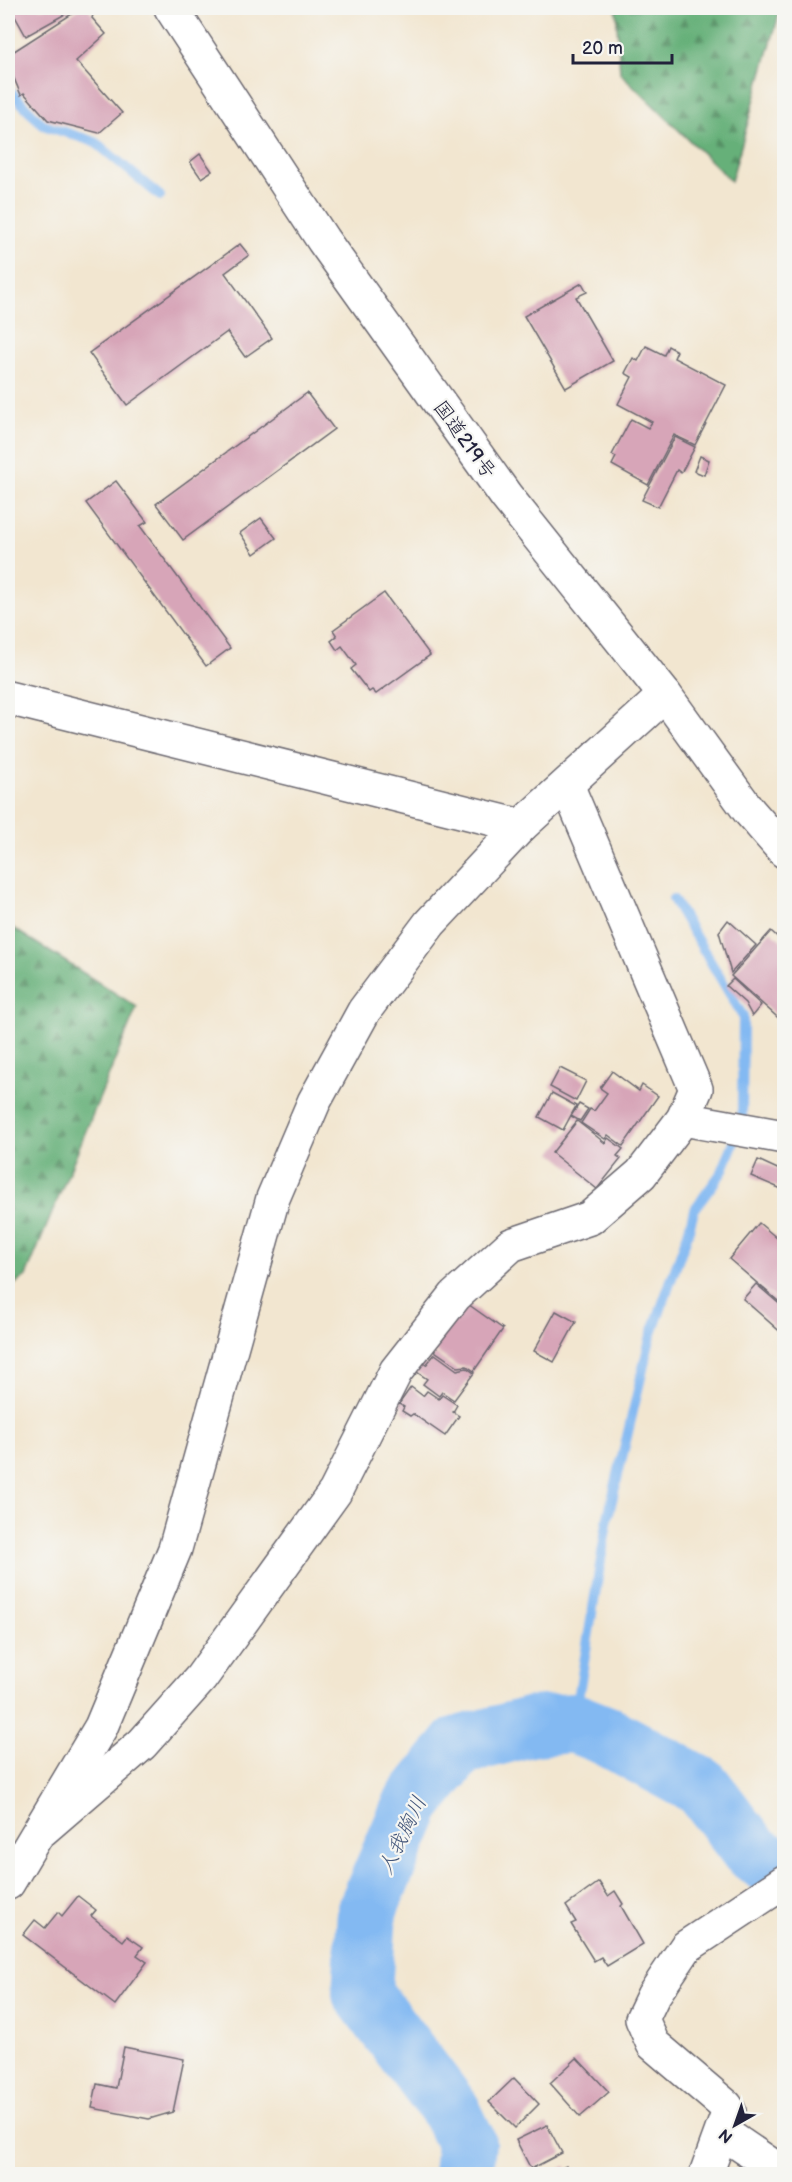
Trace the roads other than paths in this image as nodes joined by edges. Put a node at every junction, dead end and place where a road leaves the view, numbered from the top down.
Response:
1 (171, 8) edge
2 (665, 695) junction
3 (8, 698) edge
4 (567, 785) junction
5 (521, 826) junction
6 (784, 851) edge
7 (683, 1119) junction
8 (784, 1137) edge
9 (40, 1833) junction
10 (784, 1882) edge
11 (8, 1883) edge
12 (722, 2132) junction
13 (784, 2174) edge
14 (706, 2175) edge

1 - 2 main road, 国道219号
2 - 4 main road
2 - 6 main road, 国道219号
3 - 5 main road
4 - 5 main road
4 - 7 main road
5 - 9 main road
7 - 8 main road
7 - 9 main road
9 - 11 main road
10 - 12 main road
12 - 13 main road
12 - 14 main road

